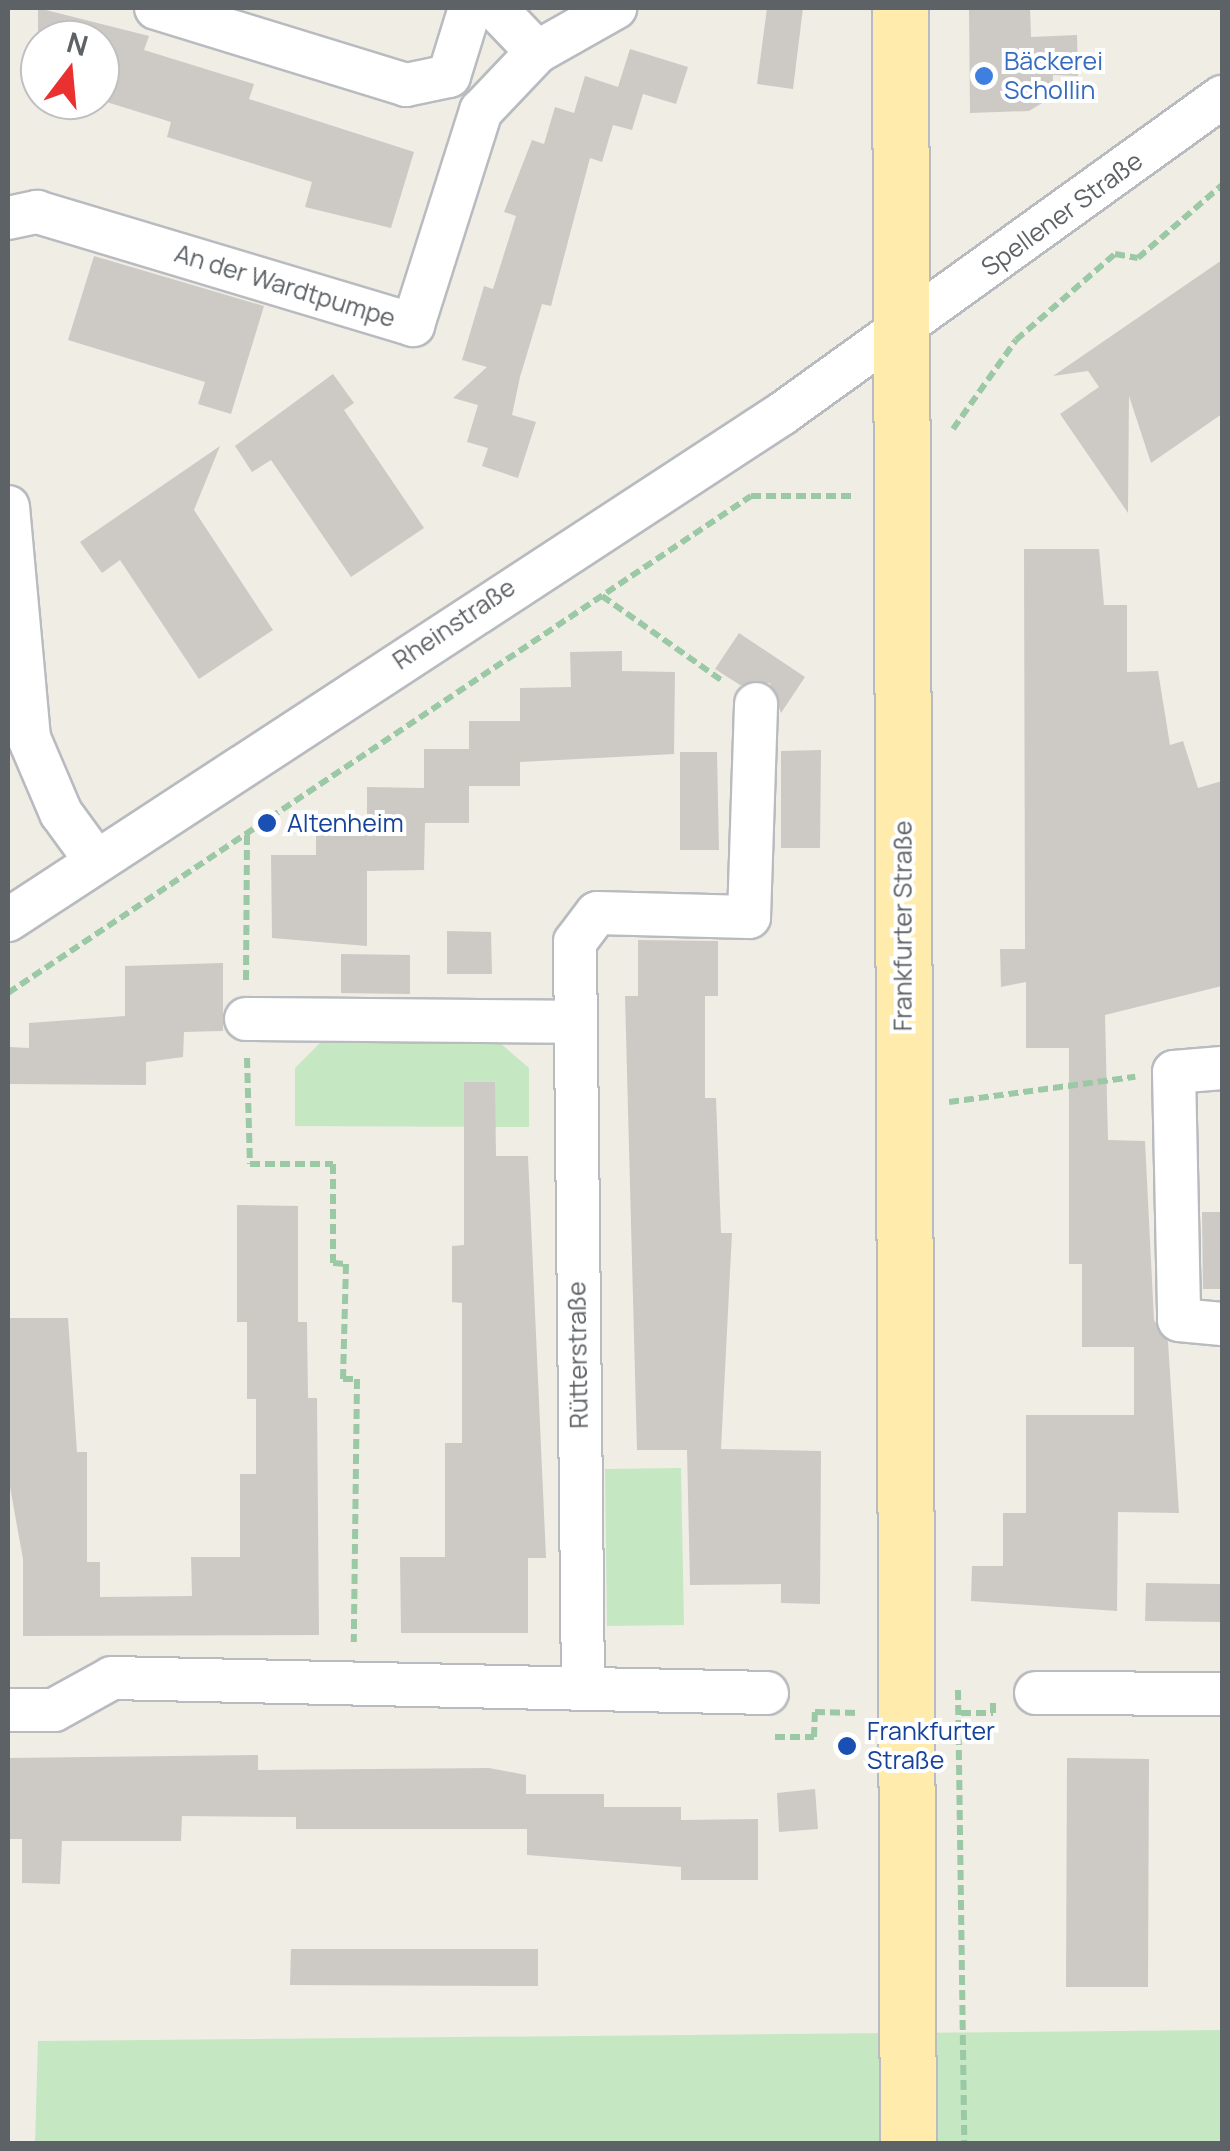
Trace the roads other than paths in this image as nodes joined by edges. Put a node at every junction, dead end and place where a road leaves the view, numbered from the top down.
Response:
1 (156, 8) edge
2 (470, 8) edge
3 (495, 8) edge
4 (615, 8) edge
5 (900, 8) edge
6 (537, 52) junction
7 (449, 76) junction
8 (1222, 98) edge
9 (481, 112) junction
10 (8, 218) edge
11 (902, 330) junction
12 (8, 507) edge
13 (756, 704) road end
14 (96, 861) junction
15 (8, 920) edge
16 (246, 1019) road end
17 (573, 1022) junction
18 (1222, 1068) edge
19 (1222, 1324) edge
20 (583, 1686) junction
21 (767, 1693) dead end
22 (1036, 1693) dead end
23 (1222, 1694) edge
24 (8, 1710) edge
25 (908, 2144) edge

1 - 7 street
2 - 7 street
3 - 6 street
4 - 6 street, An der Wardtpumpe
5 - 11 main road, Frankfurter Straße
6 - 9 street, An der Wardtpumpe
7 - 9 street
8 - 11 street, Spellener Straße
9 - 10 street, An der Wardtpumpe
11 - 14 street, Rheinstraße
11 - 25 main road, Frankfurter Straße
12 - 14 street
13 - 17 street, Rütterstraße
14 - 15 street, Rheinstraße
16 - 17 street
17 - 20 street, Rütterstraße
18 - 19 street
20 - 21 street
20 - 24 street
22 - 23 street

